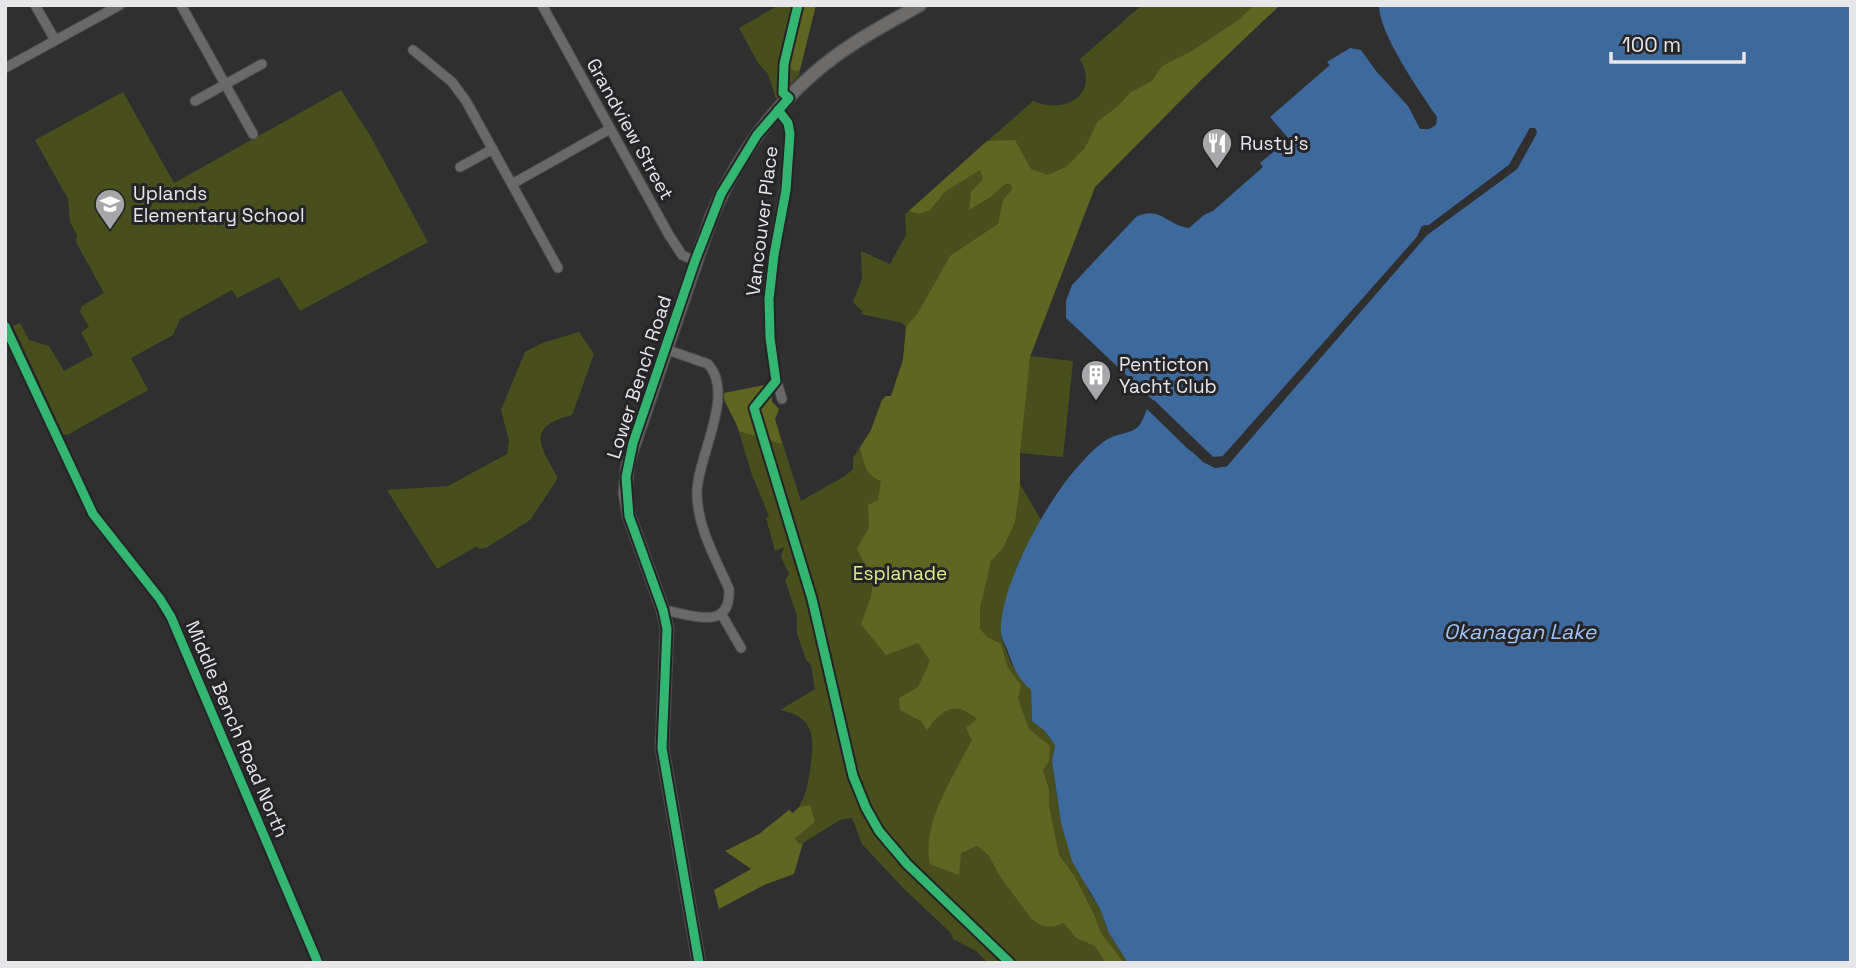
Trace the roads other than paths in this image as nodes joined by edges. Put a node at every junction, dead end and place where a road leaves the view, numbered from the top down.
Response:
1 (35, 5) edge
2 (120, 5) edge
3 (181, 5) edge
4 (542, 5) edge
5 (920, 5) edge
6 (55, 40) junction
7 (412, 50) dead end
8 (262, 64) dead end
9 (5, 68) edge
10 (225, 84) junction
11 (195, 101) dead end
12 (778, 110) junction
13 (610, 129) junction
14 (253, 134) dead end
15 (493, 149) junction
16 (460, 167) dead end
17 (512, 184) junction
18 (695, 261) junction
19 (558, 268) dead end
20 (5, 326) edge
21 (665, 349) junction
22 (782, 399) dead end
23 (663, 610) junction
24 (722, 615) junction
25 (741, 648) dead end
26 (318, 963) edge
27 (699, 963) edge

1 - 6 street
2 - 6 street
3 - 10 street
4 - 13 street, Grandview Street
5 - 12 street, Lower Bench Road
6 - 9 street
7 - 15 street
8 - 10 street
10 - 11 street
10 - 14 street
12 - 18 street, Lower Bench Road
12 - 22 street, Vancouver Place
13 - 17 street
13 - 18 street, Grandview Street
15 - 16 street
15 - 17 street
17 - 19 street
18 - 21 street, Lower Bench Road
20 - 26 street, Middle Bench Road North
21 - 23 street, Lower Bench Road
21 - 24 street
23 - 24 street
23 - 27 street, Lower Bench Road
24 - 25 street

